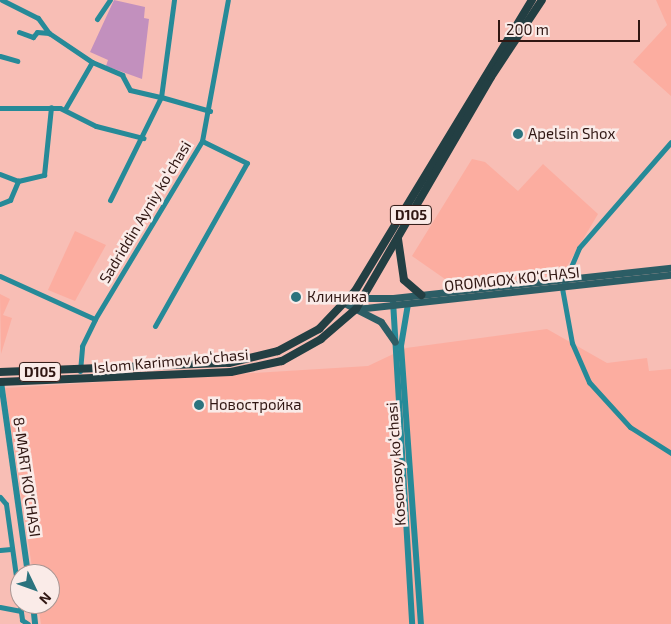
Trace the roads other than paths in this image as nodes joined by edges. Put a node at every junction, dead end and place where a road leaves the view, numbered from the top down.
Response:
1 (2, 0) edge
2 (110, 0) edge
3 (174, 0) edge
4 (228, 0) edge
5 (532, 0) edge
6 (542, 0) edge
7 (97, 19) dead end
8 (19, 32) dead end
9 (49, 34) junction
10 (0, 56) edge
11 (17, 60) dead end
12 (92, 62) junction
13 (162, 97) junction
14 (0, 108) edge
15 (52, 108) junction
16 (65, 109) junction
17 (210, 111) junction
18 (143, 138) junction
19 (202, 141) junction
20 (671, 142) edge
21 (0, 174) edge
22 (18, 181) junction
23 (110, 200) dead end
24 (0, 204) edge
25 (399, 235) junction
26 (671, 268) edge
27 (671, 275) edge
28 (0, 276) edge
29 (564, 279) junction
30 (562, 288) junction
31 (421, 295) junction
32 (362, 300) junction
33 (348, 301) junction
34 (393, 302) junction
35 (408, 304) junction
36 (356, 308) junction
37 (95, 319) junction
38 (155, 326) dead end
39 (395, 342) junction
40 (80, 371) junction
41 (0, 372) edge
42 (0, 382) edge
43 (671, 453) edge
44 (0, 497) edge
45 (11, 549) junction
46 (0, 550) edge
47 (13, 564) edge
48 (27, 564) edge
49 (21, 614) edge
50 (22, 620) junction
51 (17, 624) edge
52 (28, 624) edge
53 (412, 624) edge
54 (421, 624) edge

1 - 9 street
2 - 7 street
3 - 13 street
4 - 17 street, Sadriddin Ayniy koʻchasi
5 - 33 main road, Islom Karimov koʻchasi / D105
6 - 25 main road, Islom Karimov koʻchasi / D105
8 - 9 street
9 - 12 street
10 - 11 street
12 - 13 street
12 - 16 street
13 - 17 street
13 - 18 street
14 - 15 street
15 - 16 street
15 - 22 street
16 - 18 street
17 - 19 street, Sadriddin Ayniy koʻchasi
18 - 23 street
19 - 37 street, Sadriddin Ayniy koʻchasi
19 - 38 street
20 - 29 street
21 - 22 street
22 - 24 street
25 - 31 main road
25 - 32 main road, Islom Karimov koʻchasi / D105
26 - 29 main road, OROMGOX KO‘CHASI
27 - 30 main road, OROMGOX KO‘CHASI
28 - 37 street
29 - 30 street
29 - 31 main road, OROMGOX KO‘CHASI
30 - 35 main road, OROMGOX KO‘CHASI
30 - 43 street
31 - 34 main road, OROMGOX KO‘CHASI
32 - 33 main road, OROMGOX KO‘CHASI
32 - 34 main road, OROMGOX KO‘CHASI
32 - 36 main road, Islom Karimov koʻchasi / D105
33 - 36 main road
33 - 40 main road, Islom Karimov koʻchasi / D105
34 - 35 main road, OROMGOX KO‘CHASI
34 - 36 main road, OROMGOX KO‘CHASI
34 - 39 street, Kosonsoy koʻchasi
35 - 54 street, Kosonsoy koʻchasi
36 - 39 main road
36 - 42 main road, Islom Karimov koʻchasi / D105
37 - 40 street, Sadriddin Ayniy koʻchasi
39 - 53 street, Kosonsoy koʻchasi
40 - 41 main road, Islom Karimov koʻchasi / D105
42 - 48 street, 8-MART KO'CHASI
44 - 45 street
45 - 46 street
45 - 47 street
49 - 50 street
50 - 51 street
50 - 52 street

